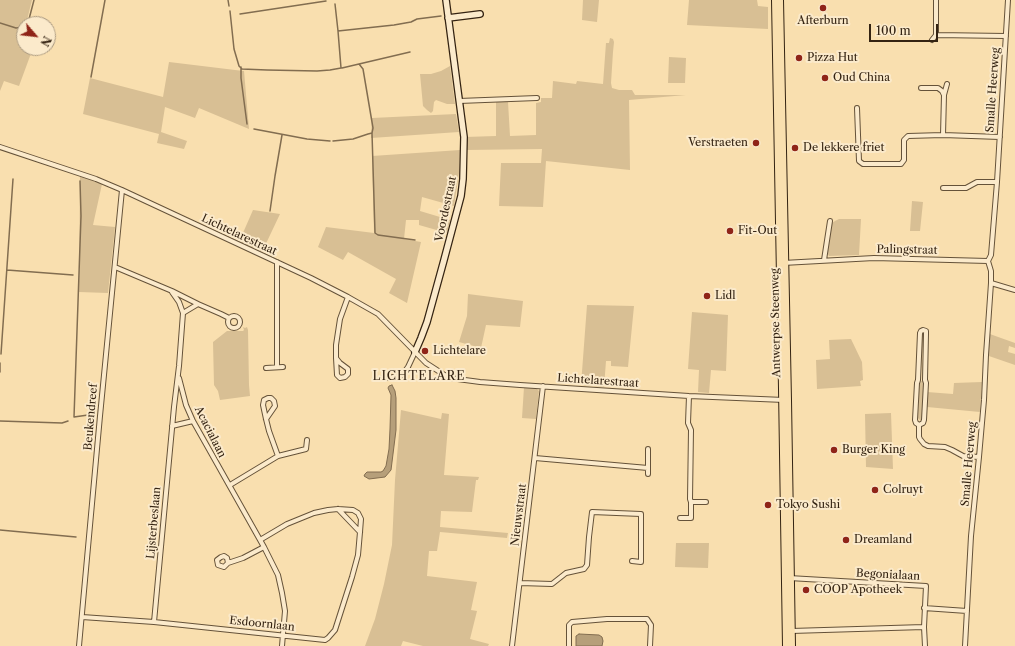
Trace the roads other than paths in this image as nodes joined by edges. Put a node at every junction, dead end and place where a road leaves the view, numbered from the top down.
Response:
1 (446, 0) edge
2 (775, 0) edge
3 (780, 0) edge
4 (936, 0) edge
5 (1008, 0) edge
6 (480, 14) dead end
7 (448, 18) junction
8 (936, 35) junction
9 (1006, 36) junction
10 (932, 40) dead end
11 (947, 84) dead end
12 (921, 88) dead end
13 (944, 95) junction
14 (537, 98) dead end
15 (459, 101) junction
16 (858, 108) dead end
17 (943, 135) junction
18 (1000, 137) junction
19 (0, 147) edge
20 (997, 182) junction
21 (943, 188) dead end
22 (122, 190) junction
23 (830, 222) dead end
24 (824, 260) junction
25 (988, 261) junction
26 (277, 262) junction
27 (782, 263) junction
28 (115, 267) junction
29 (991, 283) junction
30 (1015, 290) edge
31 (172, 291) junction
32 (348, 297) junction
33 (198, 304) junction
34 (183, 313) junction
35 (229, 318) dead end
36 (415, 352) junction
37 (336, 358) junction
38 (277, 367) junction
39 (283, 367) dead end
40 (266, 368) dead end
41 (178, 374) junction
42 (382, 378) dead end
43 (918, 380) junction
44 (924, 380) junction
45 (543, 386) junction
46 (689, 396) junction
47 (785, 400) junction
48 (266, 419) junction
49 (193, 421) junction
50 (920, 425) junction
51 (172, 426) junction
52 (307, 440) dead end
53 (648, 449) dead end
54 (278, 456) junction
55 (535, 458) junction
56 (979, 458) junction
57 (648, 468) junction
58 (648, 474) dead end
59 (230, 485) junction
60 (691, 502) junction
61 (706, 502) dead end
62 (338, 509) junction
63 (680, 518) dead end
64 (360, 532) junction
65 (260, 540) junction
66 (264, 547) junction
67 (632, 561) dead end
68 (228, 563) dead end
69 (788, 578) junction
70 (520, 583) junction
71 (924, 608) junction
72 (967, 611) junction
73 (82, 617) junction
74 (154, 622) junction
75 (924, 627) junction
76 (789, 631) junction
77 (284, 636) junction
78 (79, 646) edge
79 (282, 646) edge
80 (512, 646) edge
81 (569, 646) edge
82 (650, 646) edge
83 (786, 646) edge
84 (792, 646) edge
85 (925, 646) edge
86 (965, 646) edge

1 - 7 street, Voordestraat
2 - 27 main road, Antwerpse Steenweg
3 - 27 main road, Antwerpse Steenweg
4 - 8 street
5 - 9 street, Smalle Heerweg
6 - 7 street
7 - 15 street, Voordestraat
8 - 9 street
8 - 10 street
9 - 18 street, Smalle Heerweg
11 - 13 street
12 - 13 street
13 - 17 street
14 - 15 street
15 - 36 street, Voordestraat
16 - 17 street
17 - 18 street
18 - 20 street, Smalle Heerweg
19 - 22 street, Lichtelarestraat
20 - 21 street
20 - 25 street, Smalle Heerweg
22 - 26 street, Lichtelarestraat
22 - 28 street, Beukendreef
23 - 24 street
24 - 25 street, Palingstraat
24 - 27 street, Palingstraat
25 - 29 street, Smalle Heerweg
26 - 32 street, Lichtelarestraat
26 - 38 street
27 - 47 main road, Antwerpse Steenweg
28 - 31 street
28 - 73 street, Beukendreef
29 - 30 street
29 - 56 street, Smalle Heerweg
31 - 33 street
31 - 34 street, Acacialaan
32 - 36 street, Lichtelarestraat
32 - 37 street
33 - 34 street
33 - 35 street
34 - 41 street, Acacialaan
36 - 42 street
36 - 45 street, Lichtelarestraat
37 - 37 street
38 - 39 street
38 - 40 street
41 - 49 street, Acacialaan
41 - 51 street, Lijsterbeslaan
43 - 44 street
43 - 44 street
43 - 50 street
44 - 50 street
45 - 46 street, Lichtelarestraat
45 - 55 street, Nieuwstraat
46 - 47 street, Lichtelarestraat
46 - 60 street
47 - 69 main road, Antwerpse Steenweg
48 - 48 street
48 - 54 street
49 - 51 street
49 - 59 street, Acacialaan
50 - 56 street
51 - 74 street, Lijsterbeslaan
52 - 54 street
53 - 57 street
54 - 59 street
55 - 57 street
55 - 70 street, Nieuwstraat
56 - 72 street, Smalle Heerweg
57 - 58 street
59 - 65 street, Acacialaan
60 - 61 street
60 - 63 street
62 - 64 street
62 - 64 street, Esdoornlaan
62 - 65 street, Esdoornlaan
64 - 77 street, Esdoornlaan
65 - 66 street, Acacialaan
66 - 68 street
66 - 77 street, Acacialaan
67 - 70 street
69 - 71 street, Begonialaan
69 - 76 main road, Antwerpse Steenweg
70 - 80 street, Nieuwstraat
71 - 72 street
71 - 75 street
72 - 86 street, Smalle Heerweg
73 - 74 street, Esdoornlaan
73 - 78 street, Beukendreef
74 - 77 street, Esdoornlaan
75 - 76 street
75 - 85 street
76 - 83 main road, Antwerpse Steenweg
76 - 84 main road, Antwerpse Steenweg
77 - 79 street, Acacialaan
81 - 82 street

